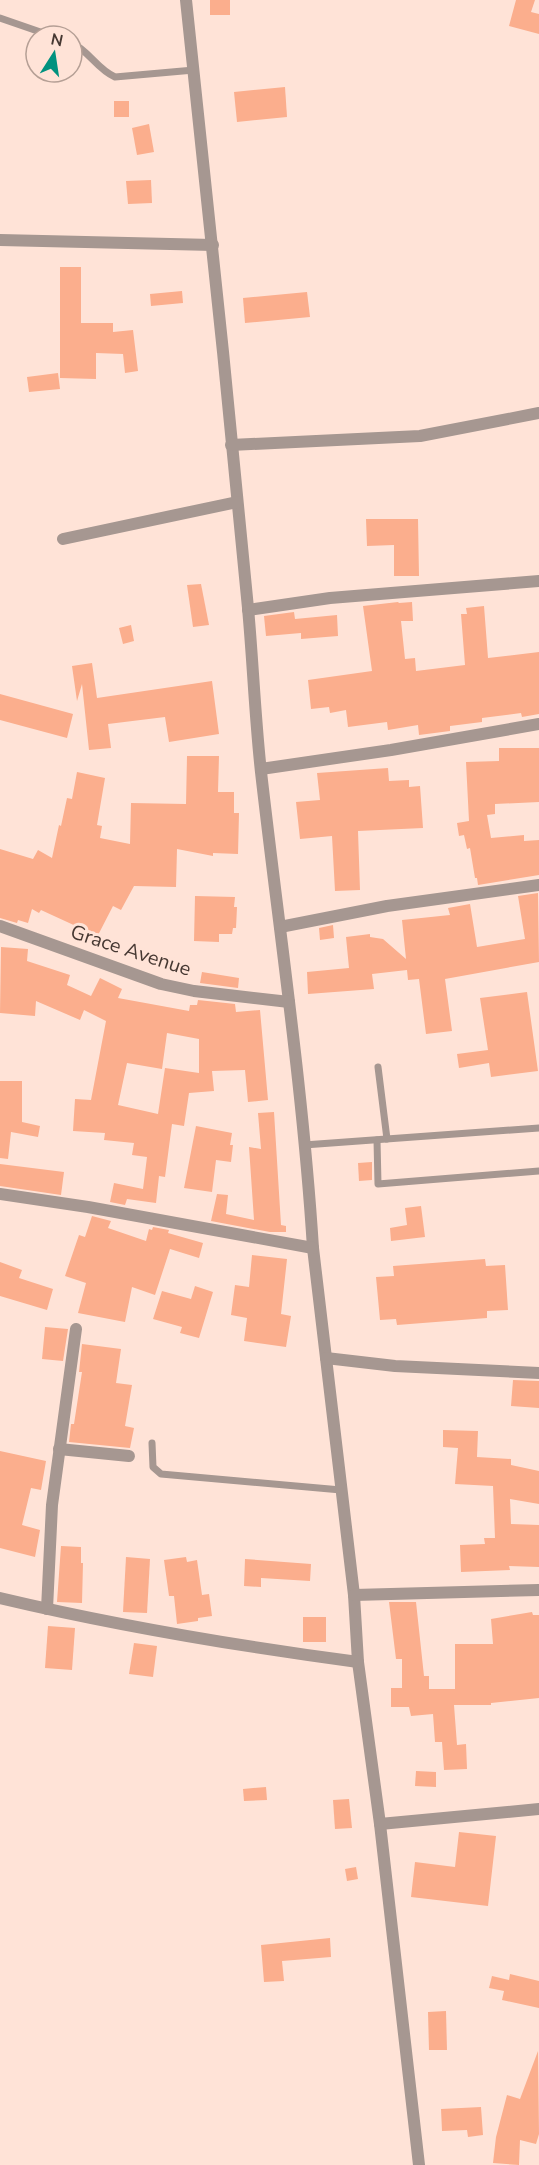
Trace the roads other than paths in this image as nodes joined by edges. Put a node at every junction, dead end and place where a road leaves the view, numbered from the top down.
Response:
1 (186, 0) edge
2 (0, 18) edge
3 (24, 26) edge
4 (84, 50) edge
5 (194, 70) junction
6 (0, 240) edge
7 (213, 245) junction
8 (539, 413) edge
9 (231, 445) junction
10 (237, 502) junction
11 (63, 539) dead end
12 (539, 581) edge
13 (248, 610) junction
14 (539, 724) edge
15 (261, 769) junction
16 (539, 885) edge
17 (0, 926) edge
18 (280, 927) junction
19 (289, 1002) junction
20 (378, 1067) dead end
21 (539, 1128) edge
22 (387, 1139) junction
23 (376, 1140) junction
24 (304, 1145) junction
25 (539, 1171) edge
26 (0, 1194) edge
27 (313, 1248) junction
28 (76, 1329) dead end
29 (326, 1358) junction
30 (539, 1373) edge
31 (152, 1443) dead end
32 (59, 1449) junction
33 (129, 1456) dead end
34 (342, 1490) junction
35 (539, 1590) edge
36 (354, 1595) junction
37 (0, 1598) edge
38 (47, 1609) junction
39 (358, 1662) junction
40 (539, 1809) edge
41 (380, 1824) junction
42 (419, 2165) edge

1 - 5 street
2 - 3 lane
4 - 5 lane
5 - 7 street
6 - 7 street
7 - 9 street
8 - 9 street
9 - 10 street
10 - 11 street
10 - 13 street
12 - 13 street
13 - 15 street
14 - 15 street
15 - 18 street
16 - 18 street
17 - 19 street, Grace Avenue
18 - 19 street
19 - 24 street
20 - 22 lane
21 - 22 lane
22 - 23 lane
23 - 24 lane
23 - 25 lane
24 - 27 street
26 - 27 street
27 - 29 street
28 - 32 street
29 - 30 street
29 - 34 street
31 - 34 lane
32 - 33 street
32 - 38 street
34 - 36 street
35 - 36 street
36 - 39 street
37 - 38 street
38 - 39 street
39 - 41 street
40 - 41 street
41 - 42 street

